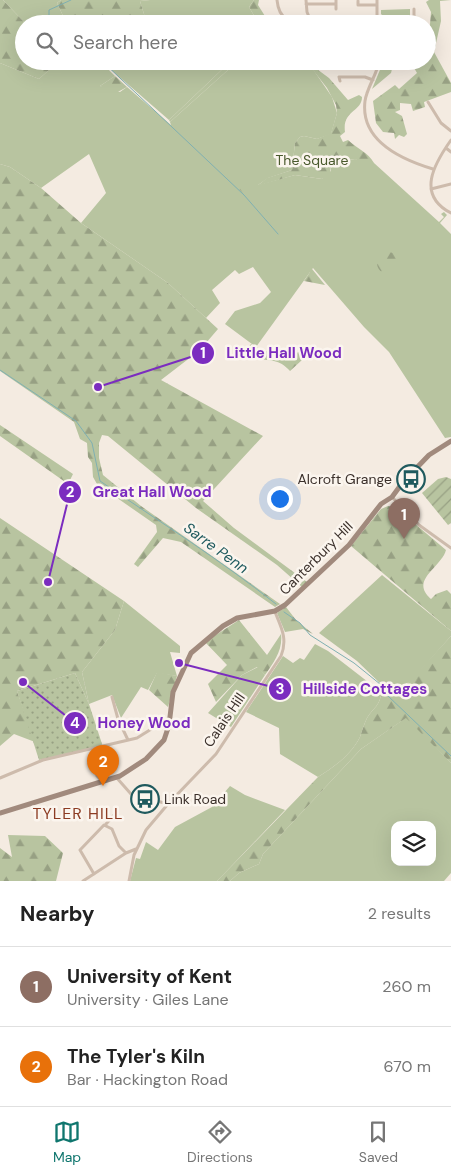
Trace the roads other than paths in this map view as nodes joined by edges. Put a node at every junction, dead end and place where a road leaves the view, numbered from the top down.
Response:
1 (277, 0) edge
2 (377, 0) edge
3 (358, 1) edge
4 (306, 2) edge
5 (335, 2) edge
6 (377, 5) junction
7 (336, 9) dead end
8 (414, 9) dead end
9 (281, 15) edge
10 (308, 15) edge
11 (377, 15) edge
12 (414, 15) edge
13 (376, 70) edge
14 (373, 80) junction
15 (340, 81) dead end
16 (428, 104) dead end
17 (451, 131) edge
18 (451, 140) edge
19 (446, 148) junction
20 (451, 152) edge
21 (434, 170) junction
22 (451, 184) edge
23 (431, 189) junction
24 (451, 213) edge
25 (451, 441) edge
26 (392, 497) junction
27 (451, 548) edge
28 (275, 611) junction
29 (112, 697) dead end
30 (170, 718) junction
31 (118, 719) junction
32 (106, 724) dead end
33 (128, 740) junction
34 (117, 762) dead end
35 (124, 774) junction
36 (116, 777) junction
37 (0, 778) edge
38 (102, 781) junction
39 (124, 786) junction
40 (168, 804) junction
41 (0, 813) edge
42 (114, 815) dead end
43 (106, 824) junction
44 (136, 849) junction
45 (126, 853) junction
46 (94, 874) junction
47 (83, 881) edge
48 (129, 881) edge

1 - 9 street
2 - 6 street
3 - 6 street
4 - 5 street
4 - 10 street
5 - 7 street
6 - 11 street
8 - 12 street
13 - 14 street
14 - 15 street
14 - 21 street
16 - 17 street
18 - 19 street
19 - 20 street
19 - 21 street
21 - 23 street
22 - 23 street
23 - 24 street
25 - 26 street, Canterbury Hill
26 - 27 street
26 - 28 street, Canterbury Hill
28 - 30 street
28 - 40 street, Calais Hill
29 - 31 street
30 - 33 street
30 - 35 street
31 - 32 street
31 - 33 street
33 - 37 street
34 - 38 street
35 - 36 street
35 - 39 street
36 - 38 street
36 - 39 street
38 - 41 street
39 - 40 street
40 - 44 street, Calais Hill
42 - 43 street
43 - 45 street
43 - 46 street
44 - 45 street
44 - 48 street, Calais Hill
45 - 46 street
46 - 47 street

